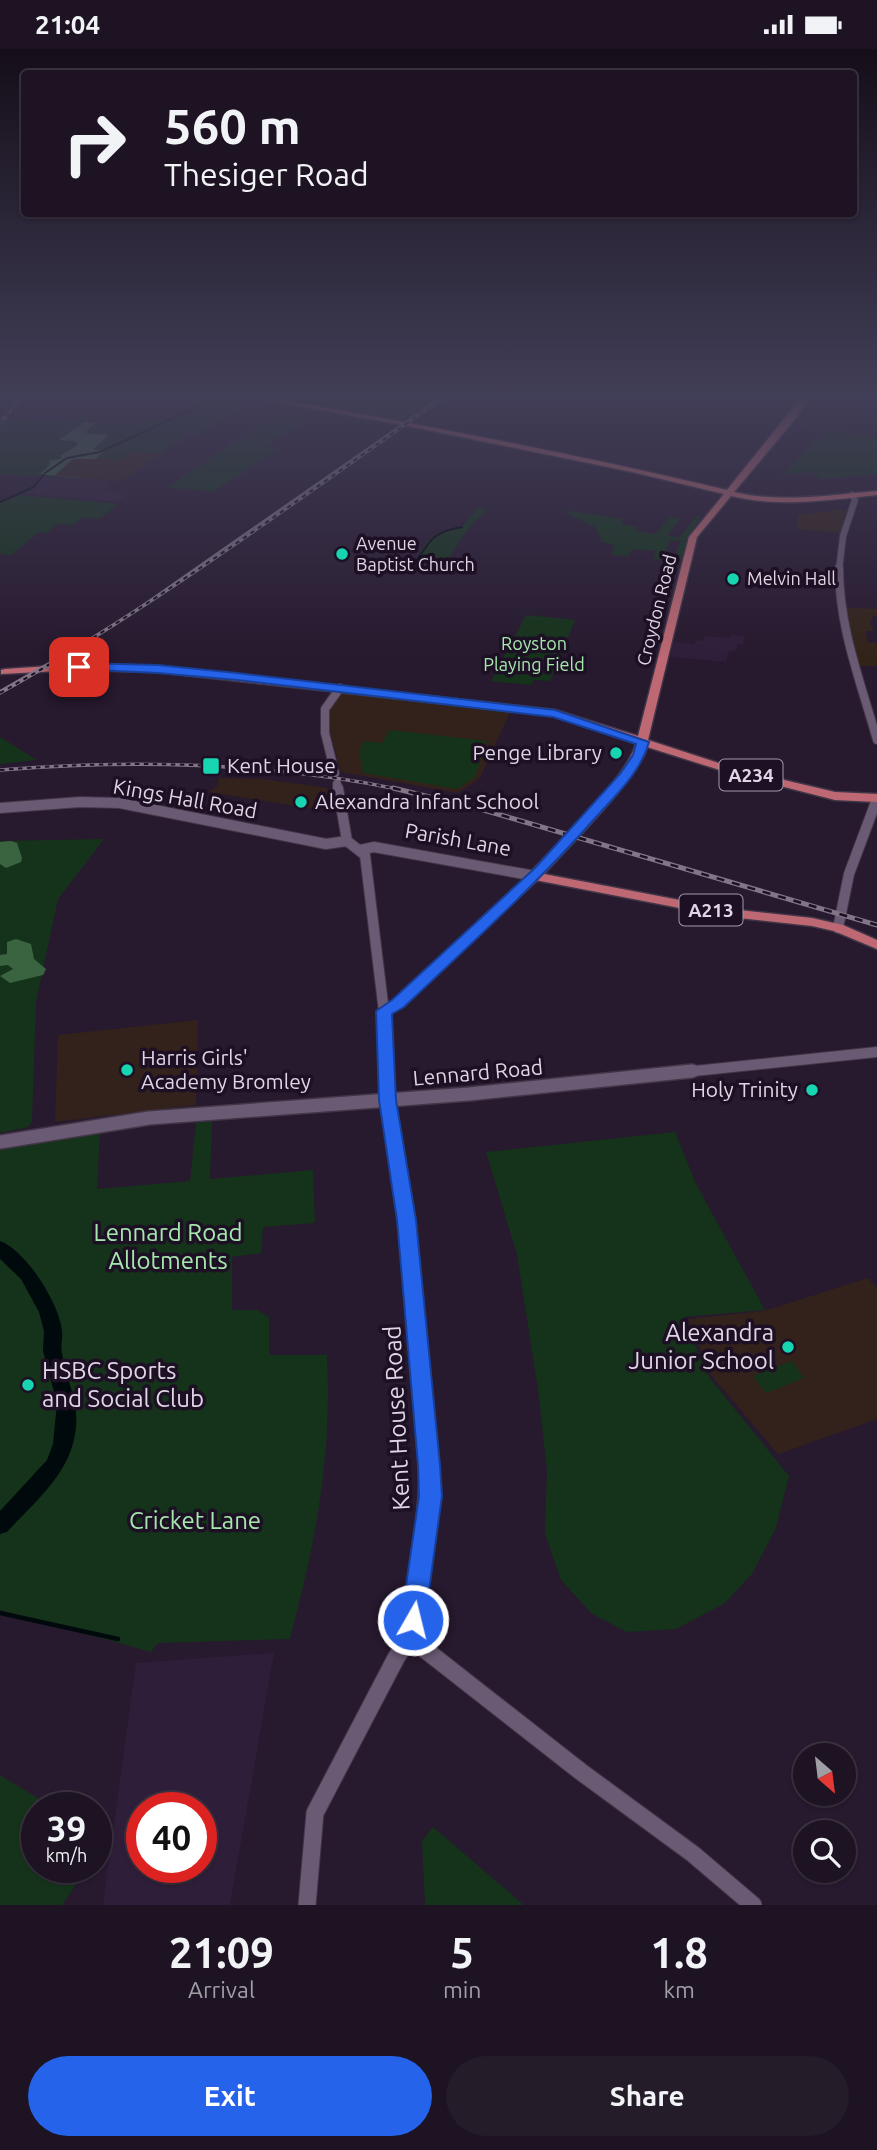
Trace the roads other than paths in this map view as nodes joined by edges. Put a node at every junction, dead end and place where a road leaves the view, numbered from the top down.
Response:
1 (689, 485) edge
2 (735, 485) edge
3 (877, 493) edge
4 (727, 494) junction
5 (852, 495) junction
6 (2, 672) edge
7 (341, 688) junction
8 (877, 740) edge
9 (642, 742) junction
10 (335, 773) dead end
11 (337, 784) dead end
12 (877, 799) edge
13 (0, 809) edge
14 (347, 841) junction
15 (360, 850) junction
16 (535, 876) junction
17 (838, 928) junction
18 (877, 945) edge
19 (384, 1011) junction
20 (877, 1052) edge
21 (388, 1100) junction
22 (0, 1142) edge
23 (414, 1641) junction
24 (307, 1905) edge
25 (753, 1905) edge

1 - 4 main road
2 - 4 main road, Croydon Road
3 - 5 main road
4 - 5 main road
4 - 9 main road, Croydon Road
5 - 8 street
6 - 7 main road, A234
7 - 9 main road, A234
7 - 10 street
9 - 12 main road, A234
9 - 16 main road, Croydon Road
11 - 14 street
12 - 17 street
13 - 14 street, Kings Hall Road
14 - 15 street
15 - 16 street, Parish Lane
15 - 19 street, Kent House Road
16 - 17 main road, Parish Lane / A213
16 - 19 street
17 - 18 main road, Parish Lane / A213
19 - 21 street, Kent House Road
20 - 21 street, Lennard Road
21 - 22 street, Lennard Road
21 - 23 street, Kent House Road
23 - 24 street
23 - 25 street

